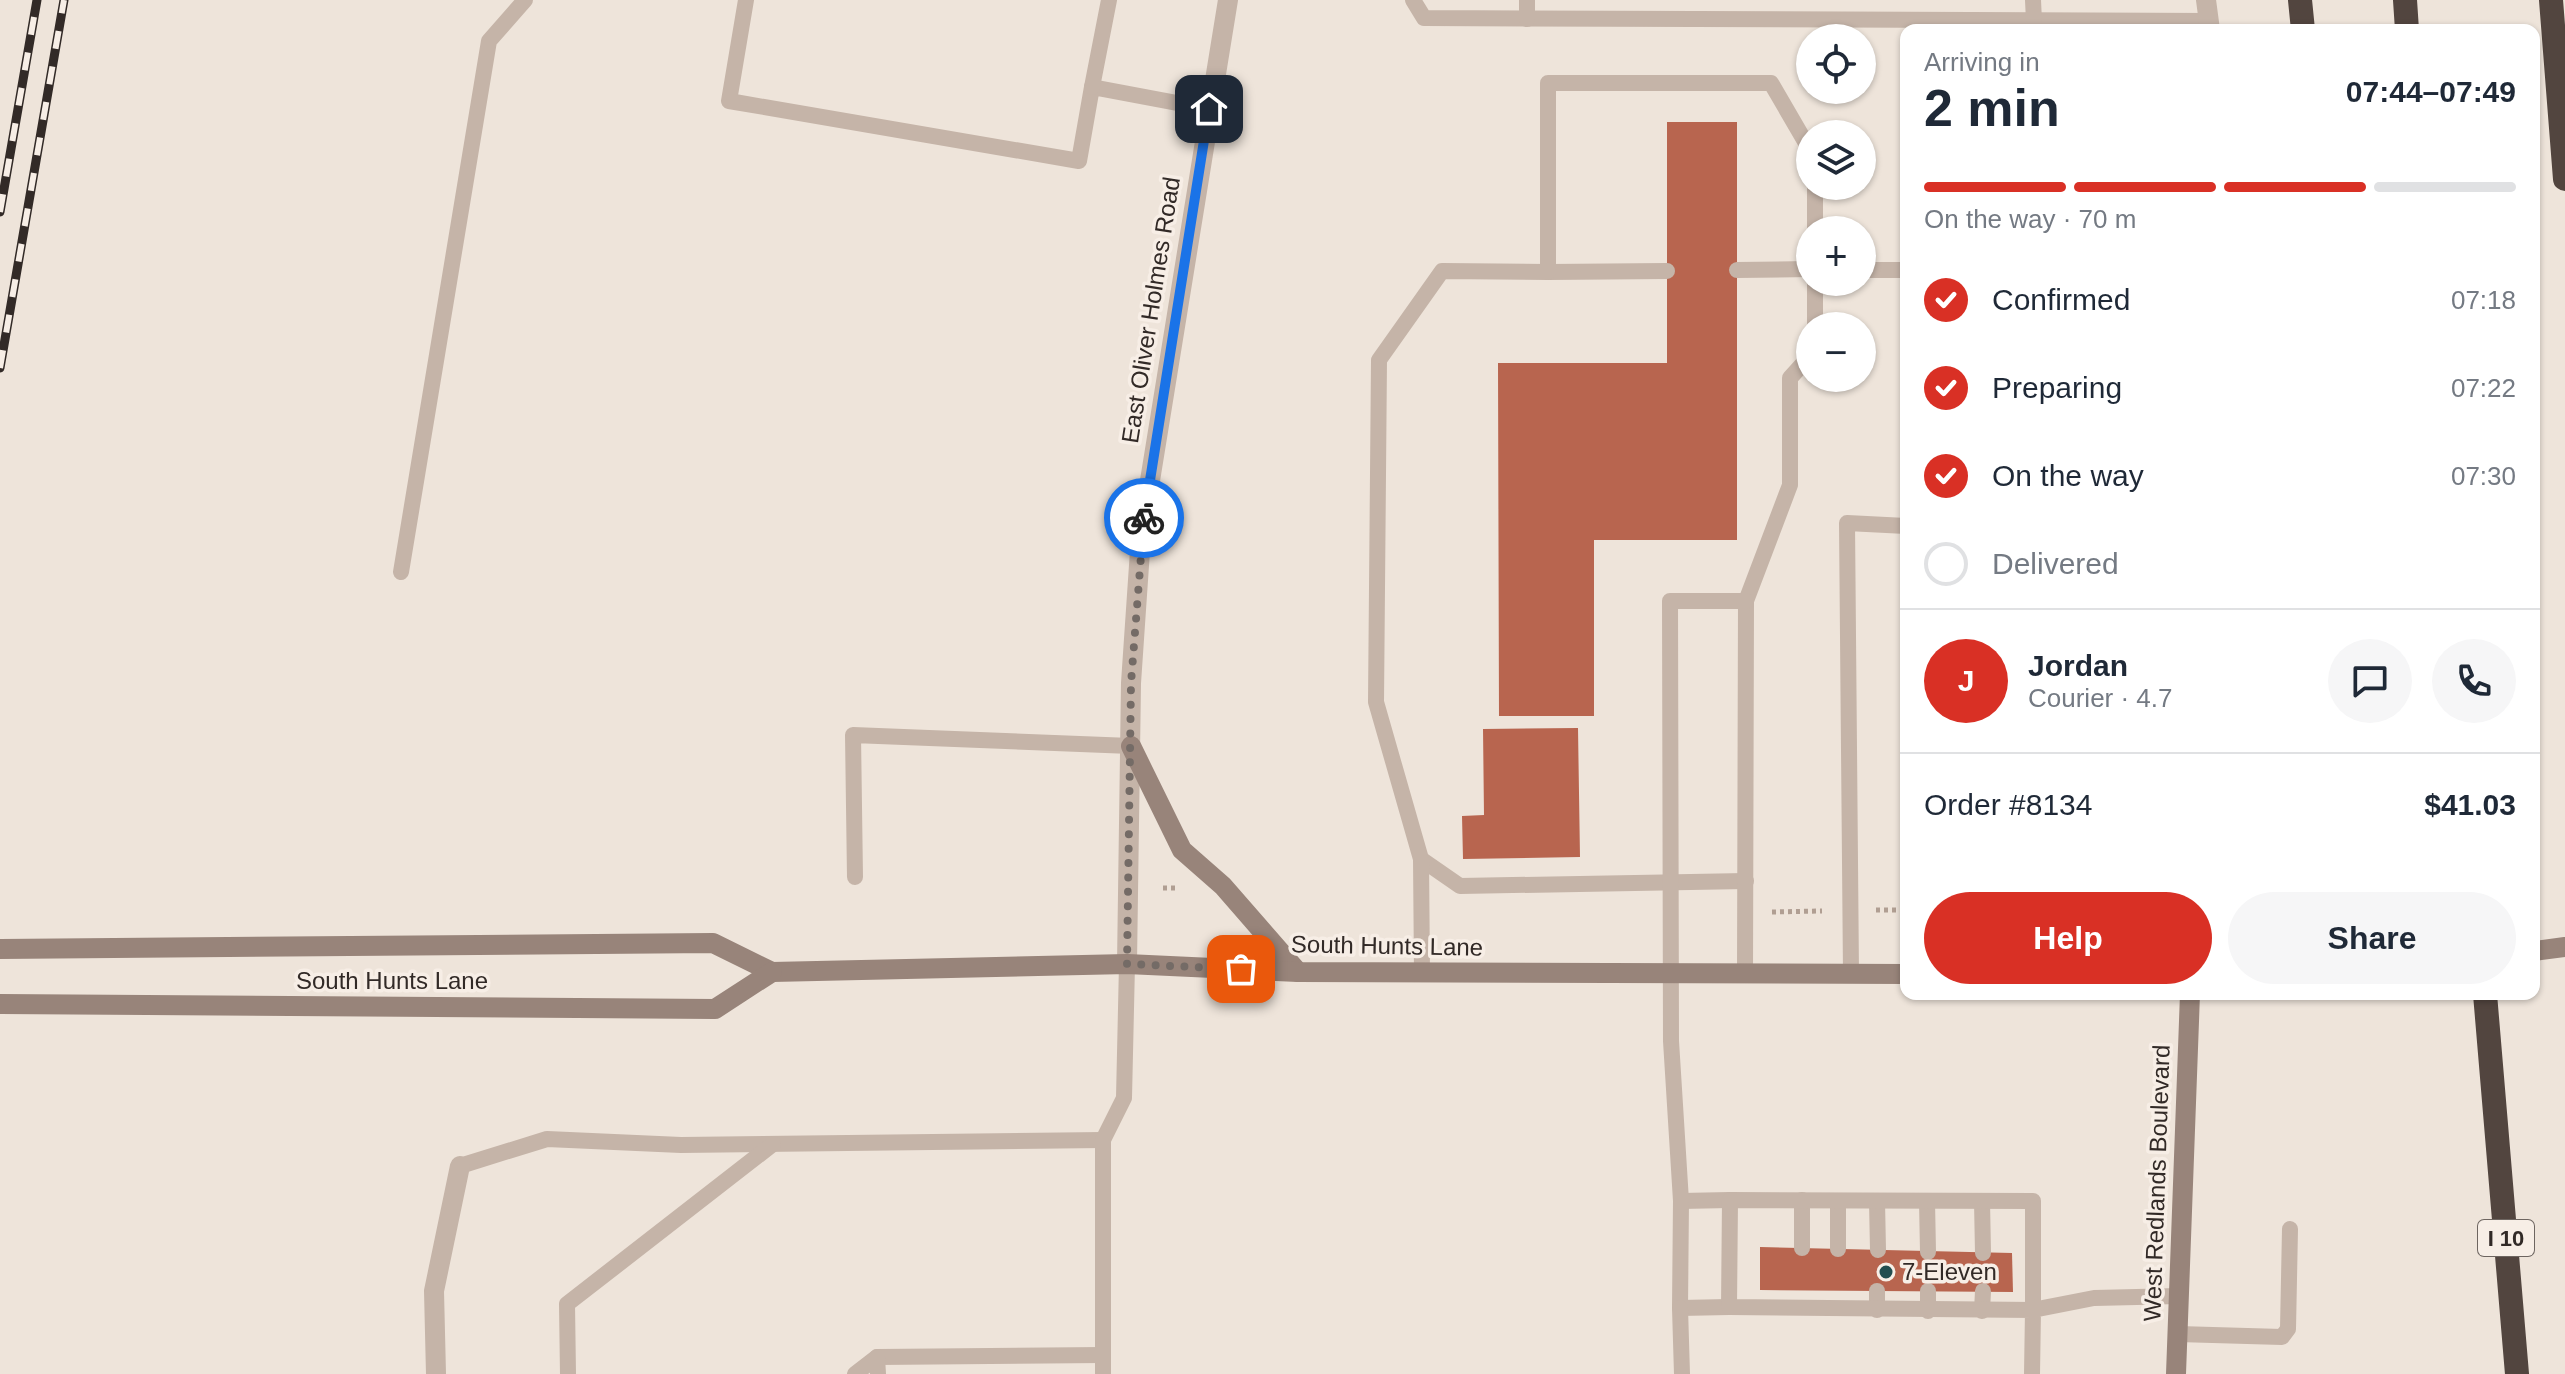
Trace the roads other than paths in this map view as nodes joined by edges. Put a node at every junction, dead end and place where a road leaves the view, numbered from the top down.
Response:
1 (525, 0) edge
2 (746, 0) edge
3 (1109, 0) edge
4 (1228, 0) edge
5 (1413, 0) edge
6 (1527, 0) edge
7 (2033, 0) edge
8 (2206, 0) edge
9 (2300, 0) edge
10 (2405, 0) edge
11 (2551, 0) edge
12 (1527, 19) junction
13 (2034, 21) junction
14 (2140, 24) edge
15 (2210, 24) edge
16 (2302, 24) edge
17 (2407, 24) edge
18 (1092, 87) junction
19 (1209, 109) junction
20 (1796, 126) edge
21 (2565, 179) edge
22 (1796, 269) edge
23 (1737, 270) dead end
24 (1876, 270) edge
25 (1900, 270) edge
26 (1667, 271) dead end
27 (1548, 272) junction
28 (1796, 371) edge
29 (1900, 526) edge
30 (401, 572) dead end
31 (1746, 601) junction
32 (1131, 746) junction
33 (1421, 859) junction
34 (855, 877) dead end
35 (1672, 881) junction
36 (1746, 881) junction
37 (2565, 947) edge
38 (0, 949) edge
39 (2540, 950) edge
40 (1127, 964) junction
41 (772, 972) junction
42 (1298, 972) junction
43 (1672, 972) junction
44 (1745, 972) junction
45 (1422, 973) junction
46 (1851, 974) junction
47 (1900, 974) edge
48 (2190, 1000) edge
49 (2485, 1000) edge
50 (0, 1004) edge
51 (1103, 1140) junction
52 (773, 1144) junction
53 (460, 1166) joint
54 (1730, 1200) junction
55 (1802, 1200) junction
56 (1681, 1201) junction
57 (1838, 1201) junction
58 (1877, 1201) junction
59 (1927, 1201) junction
60 (1982, 1201) junction
61 (2290, 1229) dead end
62 (1802, 1248) dead end
63 (1838, 1249) dead end
64 (1878, 1250) dead end
65 (1928, 1252) dead end
66 (1983, 1253) dead end
67 (1803, 1290) dead end
68 (1838, 1291) dead end
69 (1877, 1291) dead end
70 (1928, 1291) dead end
71 (1983, 1291) dead end
72 (2179, 1296) junction
73 (1729, 1307) junction
74 (1680, 1308) junction
75 (1803, 1308) junction
76 (1837, 1310) junction
77 (1877, 1310) junction
78 (2033, 1310) junction
79 (1928, 1311) junction
80 (1982, 1311) junction
81 (2178, 1334) junction
82 (1103, 1355) junction
83 (878, 1366) edge
84 (436, 1374) edge
85 (568, 1374) edge
86 (855, 1374) edge
87 (1103, 1374) edge
88 (1682, 1374) edge
89 (2032, 1374) edge
90 (2176, 1374) edge
91 (2517, 1374) edge

1 - 30 lane
2 - 18 lane
3 - 18 lane
4 - 19 street, East Oliver Holmes Road
5 - 12 lane
6 - 12 lane
7 - 13 lane
8 - 15 street
9 - 16 highway
10 - 17 highway
11 - 21 highway
12 - 13 lane
13 - 14 lane
18 - 19 lane
19 - 32 street, East Oliver Holmes Road
20 - 27 lane
22 - 23 lane
24 - 25 lane
26 - 27 lane
27 - 33 lane
28 - 31 lane
29 - 46 lane
31 - 35 lane
31 - 36 lane
32 - 34 lane
32 - 40 street, East Oliver Holmes Road
32 - 42 main road
33 - 35 lane
33 - 45 lane
35 - 36 lane
35 - 43 lane
36 - 44 lane
37 - 39 main road
38 - 41 main road, South Hunts Lane
40 - 41 main road, South Hunts Lane
40 - 42 main road, South Hunts Lane
40 - 51 lane
41 - 50 main road, South Hunts Lane
42 - 45 main road, South Hunts Lane
43 - 44 main road, South Hunts Lane
43 - 45 main road, South Hunts Lane
43 - 56 lane
44 - 46 main road, South Hunts Lane
46 - 47 main road, South Hunts Lane
48 - 72 main road, West Redlands Boulevard
49 - 91 highway, I 10
51 - 52 lane
51 - 82 lane
52 - 53 lane
52 - 85 lane
53 - 84 street
54 - 55 lane
54 - 56 lane
54 - 73 lane
55 - 57 lane
55 - 62 lane
56 - 74 lane
57 - 58 lane
57 - 63 lane
58 - 59 lane
58 - 64 lane
59 - 60 lane
59 - 65 lane
60 - 66 lane
60 - 78 lane
61 - 81 lane
67 - 75 lane
68 - 76 lane
69 - 77 lane
70 - 79 lane
71 - 80 lane
72 - 78 lane
72 - 81 main road, West Redlands Boulevard
73 - 74 lane
73 - 75 lane
74 - 88 lane
75 - 76 lane
76 - 77 lane
77 - 79 lane
78 - 80 lane
78 - 89 lane
79 - 80 lane
81 - 90 main road, West Redlands Boulevard
82 - 83 lane
82 - 87 lane
83 - 86 lane

